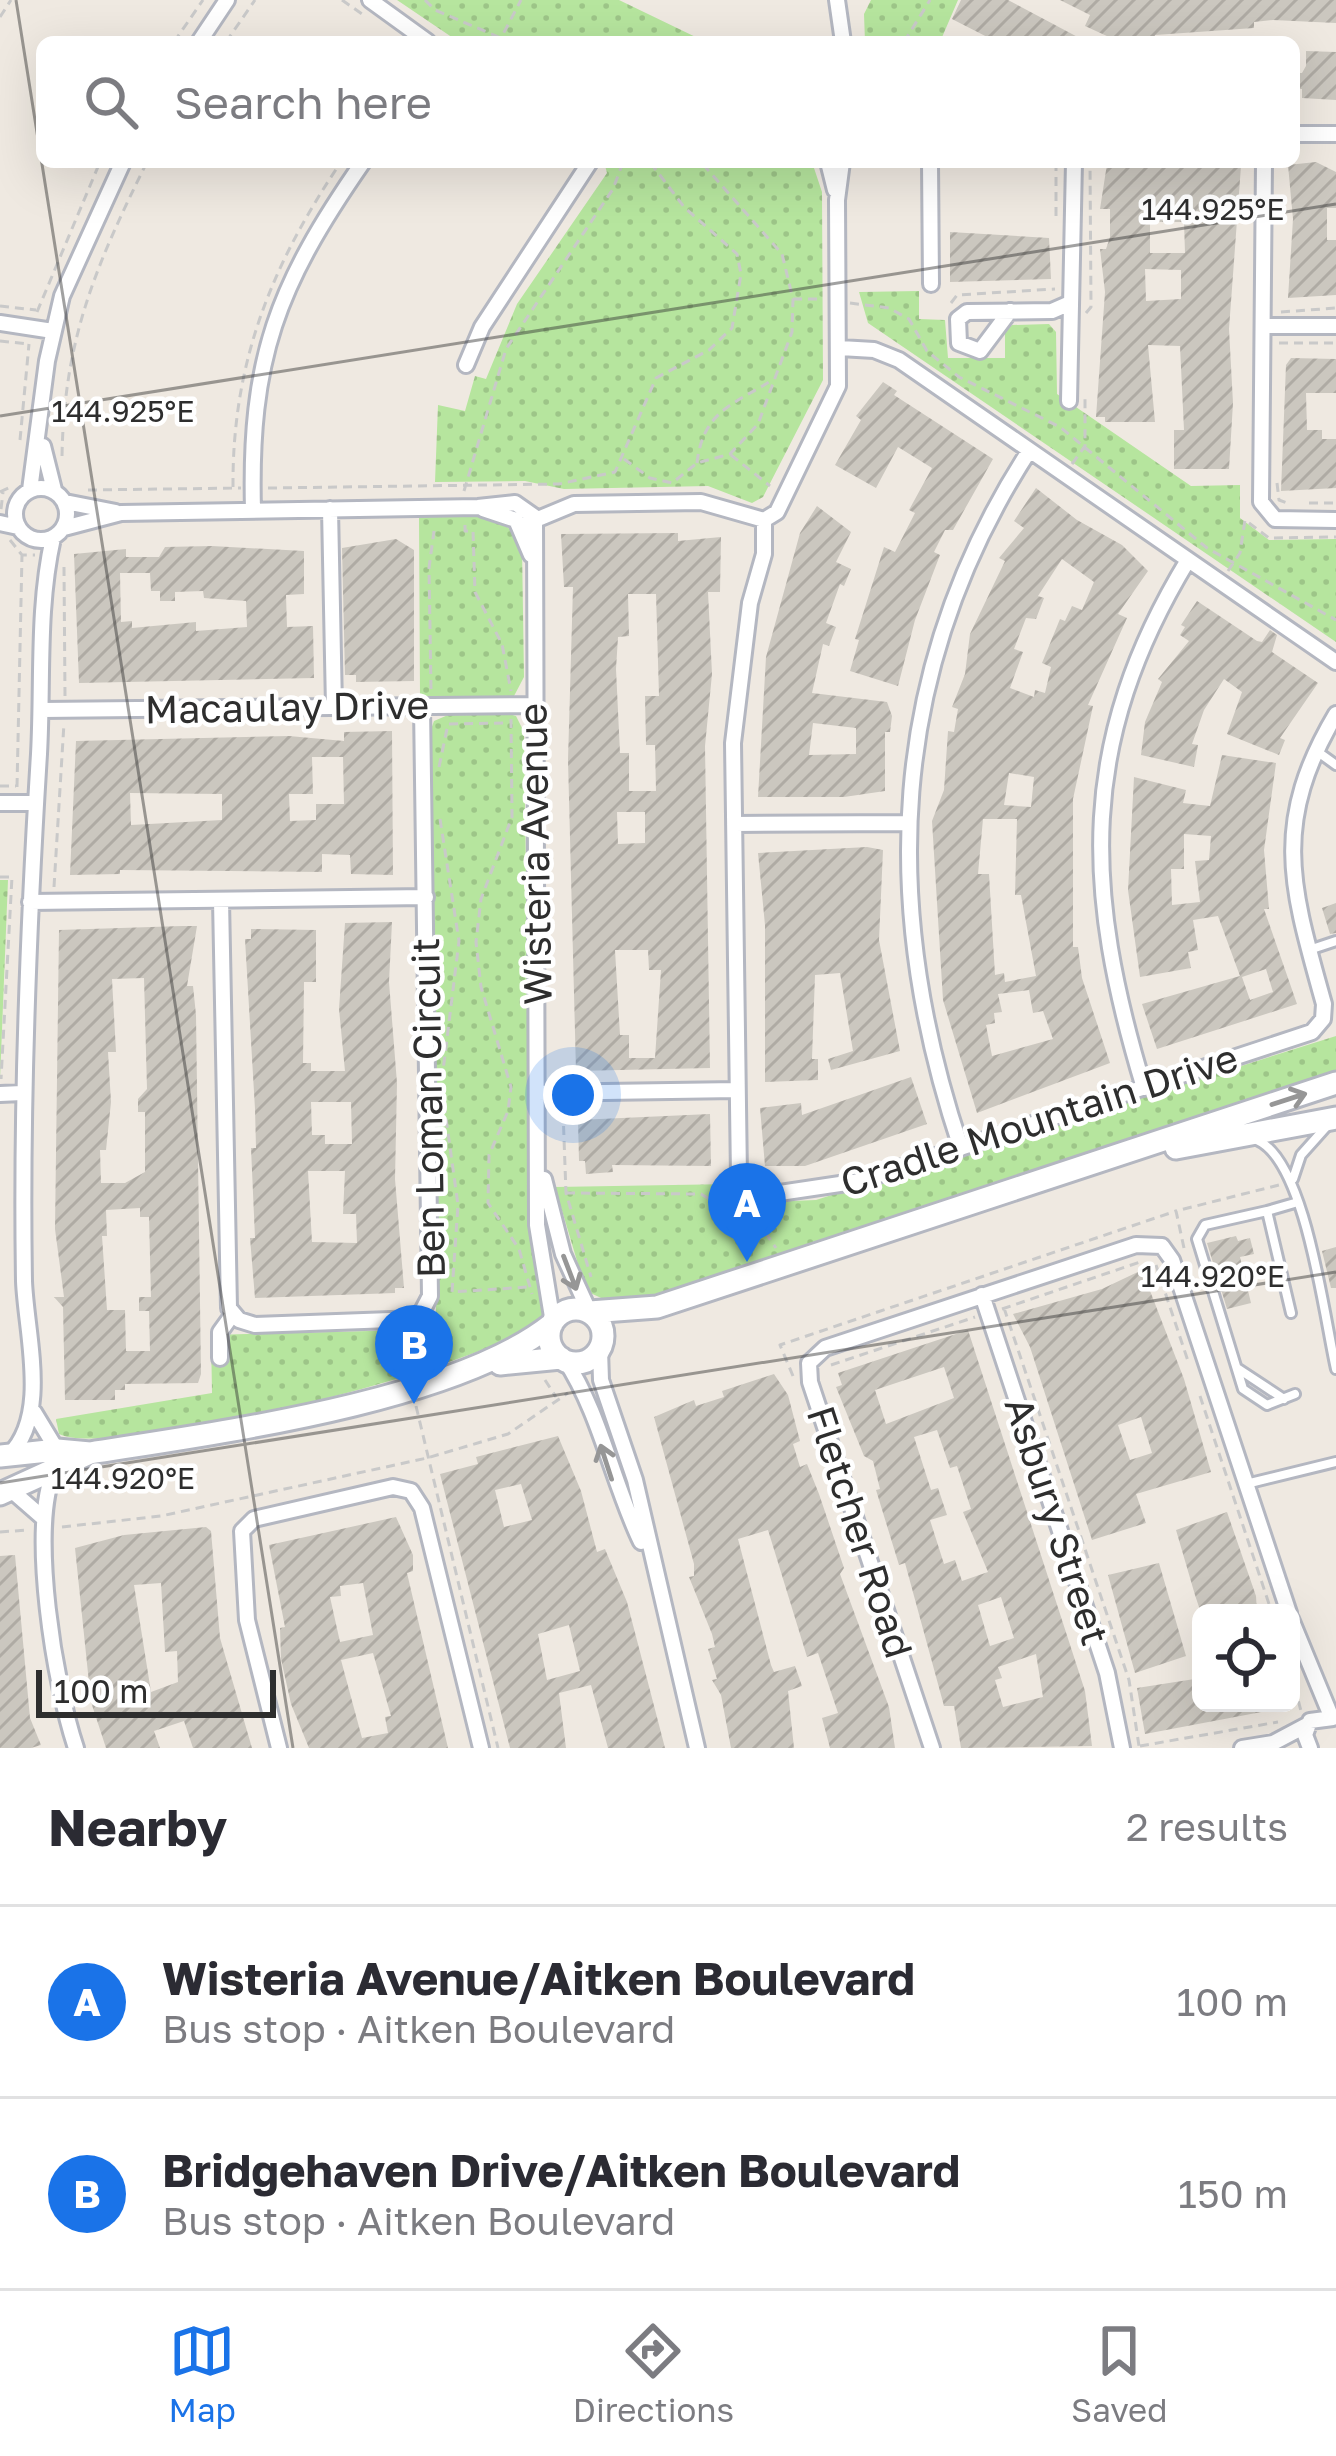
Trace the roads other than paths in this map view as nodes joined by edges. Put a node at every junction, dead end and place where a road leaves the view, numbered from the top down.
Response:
1 (227, 0) edge
2 (370, 0) edge
3 (839, 1) edge
4 (203, 36) edge
5 (420, 36) edge
6 (842, 36) edge
7 (1300, 134) edge
8 (1336, 134) edge
9 (120, 168) edge
10 (359, 168) edge
11 (586, 168) edge
12 (829, 168) edge
13 (841, 168) edge
14 (930, 168) edge
15 (1074, 168) edge
16 (1264, 168) edge
17 (837, 200) junction
18 (931, 284) dead end
19 (1068, 304) junction
20 (1010, 311) dead end
21 (0, 323) edge
22 (1263, 326) junction
23 (1336, 326) edge
24 (53, 331) junction
25 (840, 348) junction
26 (466, 365) dead end
27 (1069, 401) dead end
28 (1028, 451) junction
29 (38, 479) junction
30 (59, 496) junction
31 (17, 502) junction
32 (0, 506) edge
33 (330, 509) junction
34 (253, 510) junction
35 (121, 513) junction
36 (764, 520) junction
37 (1336, 520) edge
38 (528, 522) junction
39 (0, 523) edge
40 (18, 527) junction
41 (58, 533) junction
42 (31, 538) junction
43 (1188, 560) junction
44 (42, 583) junction
45 (1336, 662) edge
46 (532, 705) junction
47 (334, 706) junction
48 (422, 706) junction
49 (42, 710) junction
50 (1336, 714) edge
51 (1316, 751) junction
52 (1336, 765) edge
53 (11, 797) edge
54 (36, 803) junction
55 (908, 823) junction
56 (734, 824) junction
57 (426, 897) junction
58 (221, 900) junction
59 (30, 902) junction
60 (1336, 941) edge
61 (1308, 951) junction
62 (1336, 1083) edge
63 (1144, 1088) junction
64 (737, 1090) junction
65 (22, 1093) junction
66 (0, 1094) edge
67 (538, 1094) junction
68 (1336, 1118) edge
69 (1245, 1135) junction
70 (961, 1148) junction
71 (539, 1150) junction
72 (1099, 1162) junction
73 (1293, 1181) junction
74 (1298, 1202) junction
75 (1267, 1211) junction
76 (982, 1295) junction
77 (657, 1306) junction
78 (589, 1312) junction
79 (1291, 1312) dead end
80 (233, 1314) junction
81 (552, 1323) junction
82 (601, 1348) junction
83 (220, 1358) dead end
84 (563, 1359) junction
85 (482, 1366) junction
86 (1336, 1369) edge
87 (1290, 1396) dead end
88 (32, 1407) junction
89 (4, 1456) edge
90 (56, 1460) junction
91 (1336, 1462) edge
92 (1246, 1484) junction
93 (6, 1492) edge
94 (43, 1523) junction
95 (651, 1562) junction
96 (1286, 1604) edge
97 (1300, 1646) edge
98 (1309, 1673) junction
99 (1333, 1718) edge
100 (1302, 1720) junction
101 (1273, 1743) junction
102 (1309, 1746) edge
103 (931, 1747) edge
104 (76, 1748) edge
105 (279, 1748) edge
106 (481, 1748) edge
107 (697, 1748) edge
108 (1124, 1748) edge
109 (1242, 1748) edge

1 - 4 street
2 - 5 street
3 - 6 street
7 - 8 street
9 - 24 street
10 - 34 street
11 - 26 street
12 - 17 street
13 - 17 street
14 - 18 street
15 - 19 street
16 - 22 street
17 - 25 street
19 - 20 street
19 - 27 street
21 - 24 street
22 - 23 street
22 - 37 street
24 - 29 street
25 - 28 street
25 - 36 street
28 - 43 street
28 - 55 street
29 - 30 street
29 - 30 street
29 - 31 street
30 - 35 street
30 - 41 street
31 - 32 street
31 - 40 street
33 - 34 street
33 - 38 street
33 - 47 street
34 - 35 street
35 - 41 street
36 - 38 street
36 - 56 street, Cradle Mountain Drive
38 - 46 street, Wisteria Avenue
39 - 40 street
40 - 42 street
41 - 42 street
41 - 44 street
42 - 44 street
43 - 45 street
43 - 63 street
44 - 49 street
46 - 48 street, Macaulay Drive
46 - 67 street, Wisteria Avenue
47 - 48 street, Macaulay Drive
47 - 49 street, Macaulay Drive
48 - 57 street, Ben Loman Circuit
49 - 54 street
50 - 51 street, Cradle Mountain Drive
51 - 52 lane
51 - 61 street, Cradle Mountain Drive
53 - 54 street
54 - 59 street
55 - 56 street
55 - 70 street
56 - 64 street, Cradle Mountain Drive
57 - 58 street
57 - 80 street, Ben Loman Circuit
58 - 59 street
58 - 80 street
59 - 65 street
60 - 61 lane
61 - 63 street, Cradle Mountain Drive
72 -> 62 main road
63 - 70 street, Cradle Mountain Drive
64 - 67 street
64 - 70 street, Cradle Mountain Drive
65 - 66 street
65 - 88 street
67 - 71 street, Wisteria Avenue
68 - 69 main road
68 - 73 lane
69 - 72 main road
69 - 73 lane
71 -> 78 street, Wisteria Avenue
71 - 81 street, Wisteria Avenue
72 - 77 main road
73 - 74 lane
74 - 75 lane
74 - 86 lane
75 - 79 lane
75 - 87 lane
76 - 92 street, Fletcher Road
76 - 103 street, Fletcher Road
76 - 108 street, Asbury Street
77 - 78 main road
77 - 82 main road
78 - 81 main road
78 - 82 main road
80 - 83 street
81 - 84 main road
81 - 85 main road
82 - 84 main road
82 - 95 street
84 - 85 main road
95 -> 84 street
85 - 90 main road
88 - 89 street
88 - 90 street
89 - 90 main road
90 - 93 main road
90 - 94 street
91 - 92 lane
92 - 96 street
93 - 94 street
94 - 104 street
95 - 107 street
97 - 98 street
98 - 99 street
98 - 100 street
99 - 100 street
100 - 101 street
100 - 102 street
101 - 102 street
101 - 109 street
105 - 106 street

